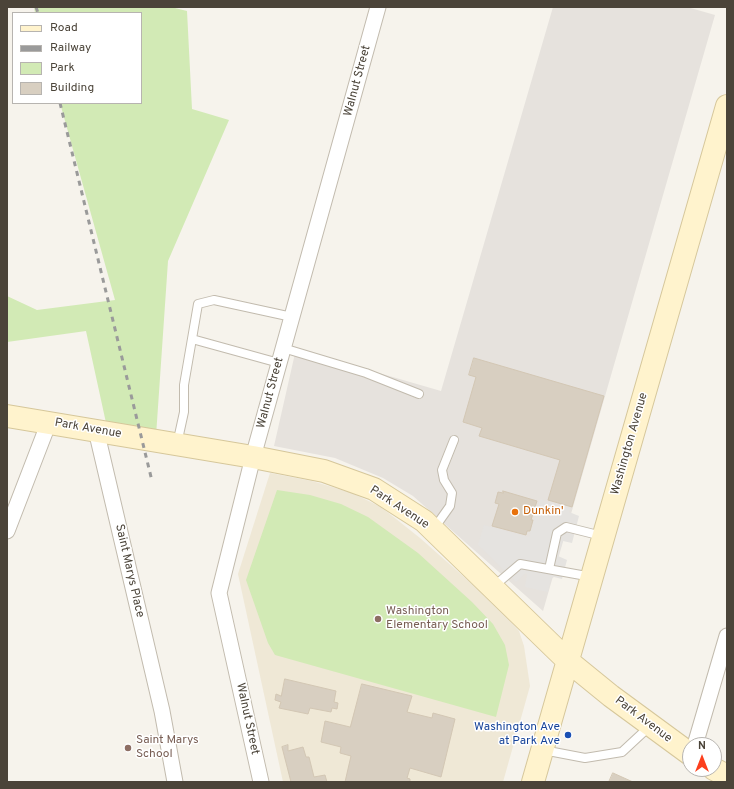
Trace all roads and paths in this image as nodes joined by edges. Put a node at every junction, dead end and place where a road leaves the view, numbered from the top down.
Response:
1 (378, 7) edge
2 (727, 109) edge
3 (723, 137) edge
4 (292, 317) junction
5 (192, 339) junction
6 (283, 348) junction
7 (280, 363) junction
8 (419, 394) dead end
9 (7, 416) edge
10 (49, 422) junction
11 (96, 430) junction
12 (454, 440) dead end
13 (177, 444) junction
14 (253, 457) junction
15 (433, 530) junction
16 (7, 531) edge
17 (604, 536) junction
18 (549, 569) junction
19 (592, 577) junction
20 (492, 587) junction
21 (727, 636) edge
22 (568, 661) junction
23 (650, 725) junction
24 (697, 737) edge
25 (682, 748) edge
26 (542, 750) junction
27 (175, 782) edge
28 (261, 782) edge
29 (533, 782) edge

1 - 4 street, Walnut Street
2 - 3 main road, Washington Avenue
3 - 17 main road, Washington Avenue
4 - 5 lane
4 - 6 street, Walnut Street
5 - 7 lane
5 - 13 lane
6 - 7 street, Walnut Street
6 - 8 lane
7 - 14 street, Walnut Street
9 - 10 main road, Park Avenue
10 - 11 main road, Park Avenue
10 - 16 street
11 - 13 main road, Park Avenue
11 - 27 street, Saint Marys Place
12 - 15 lane
13 - 14 main road, Park Avenue
14 - 15 main road, Park Avenue
14 - 28 street, Walnut Street
15 - 20 main road, Park Avenue
17 - 18 lane
17 - 19 main road, Washington Avenue
18 - 19 lane
18 - 20 lane
19 - 22 main road, Washington Avenue
20 - 22 main road, Park Avenue
21 - 24 street
22 - 23 main road, Park Avenue
22 - 26 main road, Washington Avenue
23 - 25 main road, Park Avenue
23 - 26 lane
26 - 29 main road, Washington Avenue

